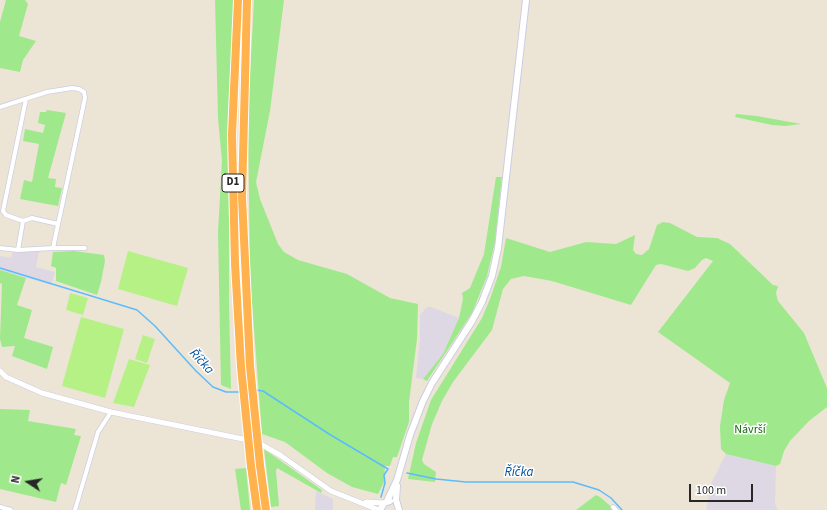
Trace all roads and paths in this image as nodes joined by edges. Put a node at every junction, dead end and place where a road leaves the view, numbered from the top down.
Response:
1 (238, 0) edge
2 (247, 0) edge
3 (526, 0) edge
4 (26, 99) junction
5 (0, 107) edge
6 (23, 221) junction
7 (58, 224) junction
8 (0, 248) edge
9 (53, 248) junction
10 (84, 248) dead end
11 (18, 250) junction
12 (0, 371) edge
13 (110, 412) junction
14 (243, 439) dead end
15 (262, 445) dead end
16 (397, 480) junction
17 (361, 502) junction
18 (386, 502) junction
19 (0, 507) edge
20 (398, 507) edge
21 (11, 510) edge
22 (75, 510) edge
23 (256, 510) edge
24 (266, 510) edge
25 (379, 510) edge

1 - 23 highway, D1, bridge
2 - 24 highway, D1, bridge
3 - 16 main road
4 - 5 street
4 - 6 street
4 - 7 street
6 - 7 street
6 - 11 street
7 - 9 street
8 - 11 street
9 - 10 street
9 - 11 street
12 - 13 street
13 - 14 street
13 - 22 street
15 - 17 street
16 - 18 main road
16 - 20 main road
17 - 18 street
17 - 25 street
18 - 20 main road
18 - 25 main road
19 - 21 street

